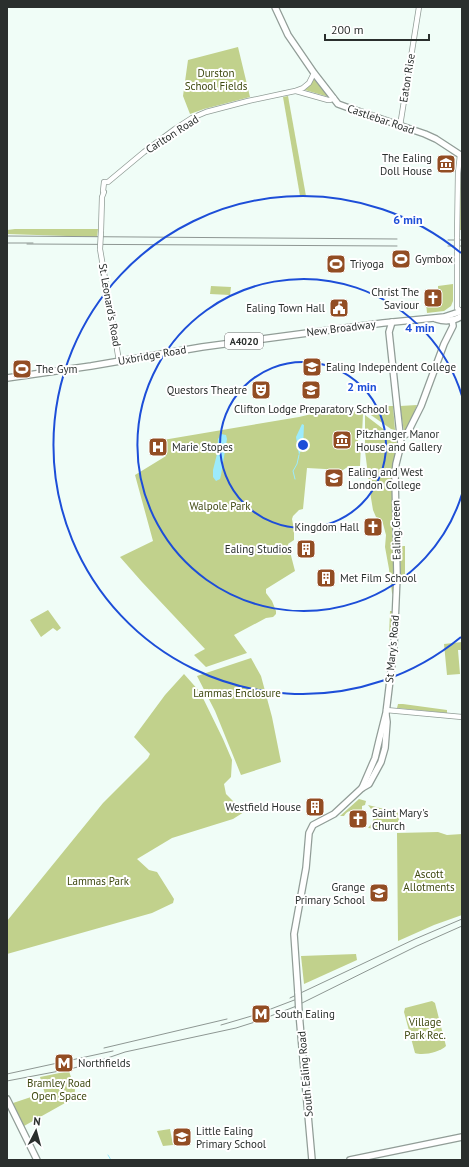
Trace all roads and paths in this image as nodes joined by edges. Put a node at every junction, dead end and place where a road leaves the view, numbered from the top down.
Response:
1 (275, 7) edge
2 (419, 7) edge
3 (314, 73) junction
4 (304, 91) junction
5 (334, 98) junction
6 (400, 126) junction
7 (461, 156) edge
8 (104, 182) joint
9 (457, 305) junction
10 (462, 314) edge
11 (444, 317) junction
12 (434, 318) junction
13 (452, 320) junction
14 (392, 322) junction
15 (381, 323) junction
16 (388, 332) junction
17 (451, 332) junction
18 (298, 334) joint
19 (119, 361) junction
20 (7, 378) edge
21 (401, 436) junction
22 (397, 586) joint
23 (386, 712) junction
24 (462, 717) edge
25 (315, 823) joint
26 (7, 1099) edge
27 (462, 1137) edge
28 (37, 1160) edge
29 (312, 1160) edge
30 (350, 1160) edge

1 - 3 main road, Castlebar Road
2 - 6 street, Eaton Rise
3 - 4 street
3 - 5 main road, Castlebar Road
4 - 5 street, Carlton Road
4 - 8 street, Carlton Road
5 - 6 main road, Castlebar Road
6 - 7 main road, Castlebar Road
7 - 9 street, bridge
8 - 19 street, St. Leonard's Road, bridge
9 - 10 street
9 - 12 street
10 - 11 main road, New Broadway / A4020
10 - 13 main road, A4020
10 - 17 main road
11 - 12 main road, New Broadway / A4020
11 - 13 main road
12 - 13 main road, New Broadway / A4020
12 - 14 main road, New Broadway / A4020
13 - 17 main road
14 - 15 main road, New Broadway / A4020
14 - 16 main road
15 - 16 main road
15 - 18 main road, New Broadway / A4020
16 - 21 main road, Ealing Green
17 - 21 main road
18 - 19 main road, Uxbridge Road / A4020
19 - 20 main road, Uxbridge Road / A4020
21 - 22 main road, Ealing Green
22 - 23 main road, St Mary's Road
23 - 24 street
23 - 25 main road, St Mary's Road
25 - 29 main road, South Ealing Road, bridge
26 - 28 main road
27 - 30 main road

